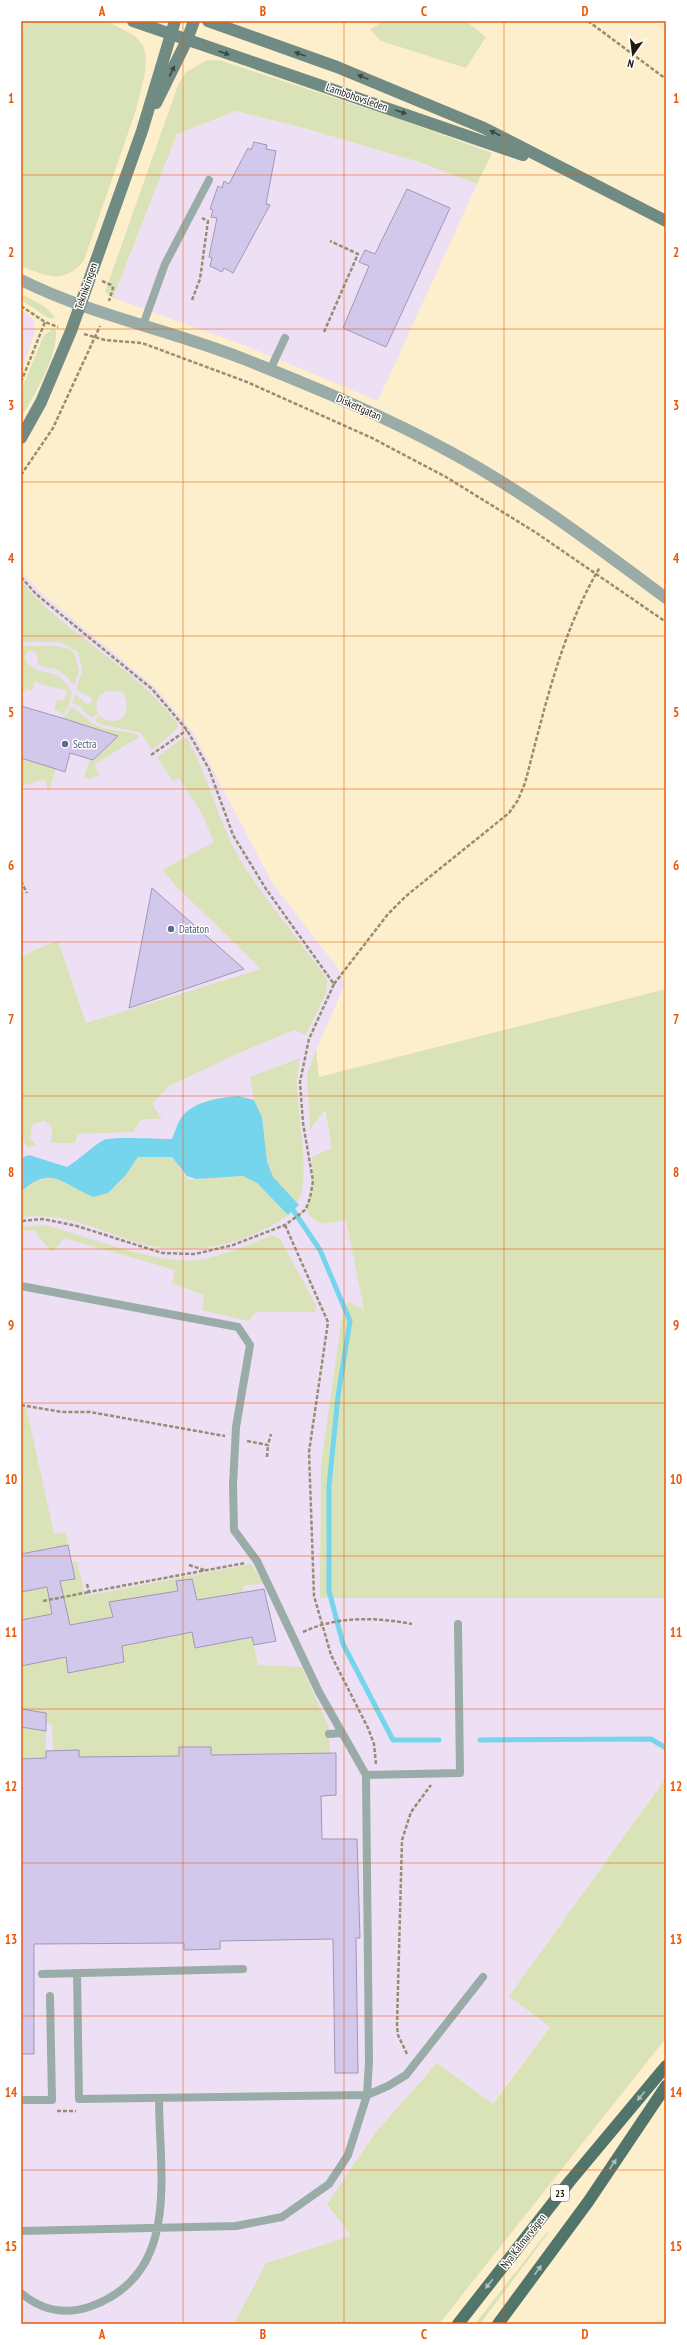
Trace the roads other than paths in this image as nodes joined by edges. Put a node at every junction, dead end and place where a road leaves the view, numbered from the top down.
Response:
1 (133, 21) edge
2 (175, 21) edge
3 (194, 21) edge
4 (208, 21) edge
5 (170, 34) junction
6 (187, 40) junction
7 (142, 131) junction
8 (580, 177) junction
9 (209, 180) dead end
10 (666, 221) edge
11 (21, 280) edge
12 (80, 304) junction
13 (143, 325) junction
14 (285, 338) dead end
15 (270, 370) junction
16 (21, 438) edge
17 (666, 598) edge
18 (21, 1286) edge
19 (458, 1624) dead end
20 (341, 1733) junction
21 (329, 1734) dead end
22 (366, 1775) junction
23 (243, 1969) dead end
24 (77, 1973) junction
25 (42, 1974) dead end
26 (483, 1977) dead end
27 (50, 1996) dead end
28 (666, 2066) edge
29 (666, 2086) edge
30 (367, 2095) junction
31 (158, 2098) junction
32 (21, 2100) edge
33 (158, 2228) junction
34 (21, 2231) edge
35 (21, 2293) edge
36 (458, 2324) edge
37 (498, 2324) edge

1 - 5 main road, Lambohovsleden
2 - 5 main road, Teknikringen
3 - 6 main road, Teknikringen
8 -> 4 main road, Lambohovsleden
5 - 6 main road, Lambohovsleden
5 - 7 main road, Teknikringen
7 -> 6 main road, Teknikringen
6 -> 8 main road, Lambohovsleden
7 - 12 main road, Teknikringen
8 - 10 main road, Lambohovsleden
9 - 13 lane
11 - 12 street, Diskettgatan
12 - 13 street, Diskettgatan
12 - 16 main road, Teknikringen
13 - 15 street, Diskettgatan
14 - 15 lane
15 - 17 street, Diskettgatan
18 - 20 lane
19 - 22 lane
20 - 21 lane
20 - 22 lane
22 - 30 lane
23 - 24 lane
24 - 25 lane
24 - 31 lane
26 - 30 lane
27 - 32 lane
28 -> 36 main road, Nya Kalmarvägen / 23
37 -> 29 main road, 23
30 - 31 lane
30 - 33 lane
31 - 33 lane
33 - 34 lane
33 - 35 lane

